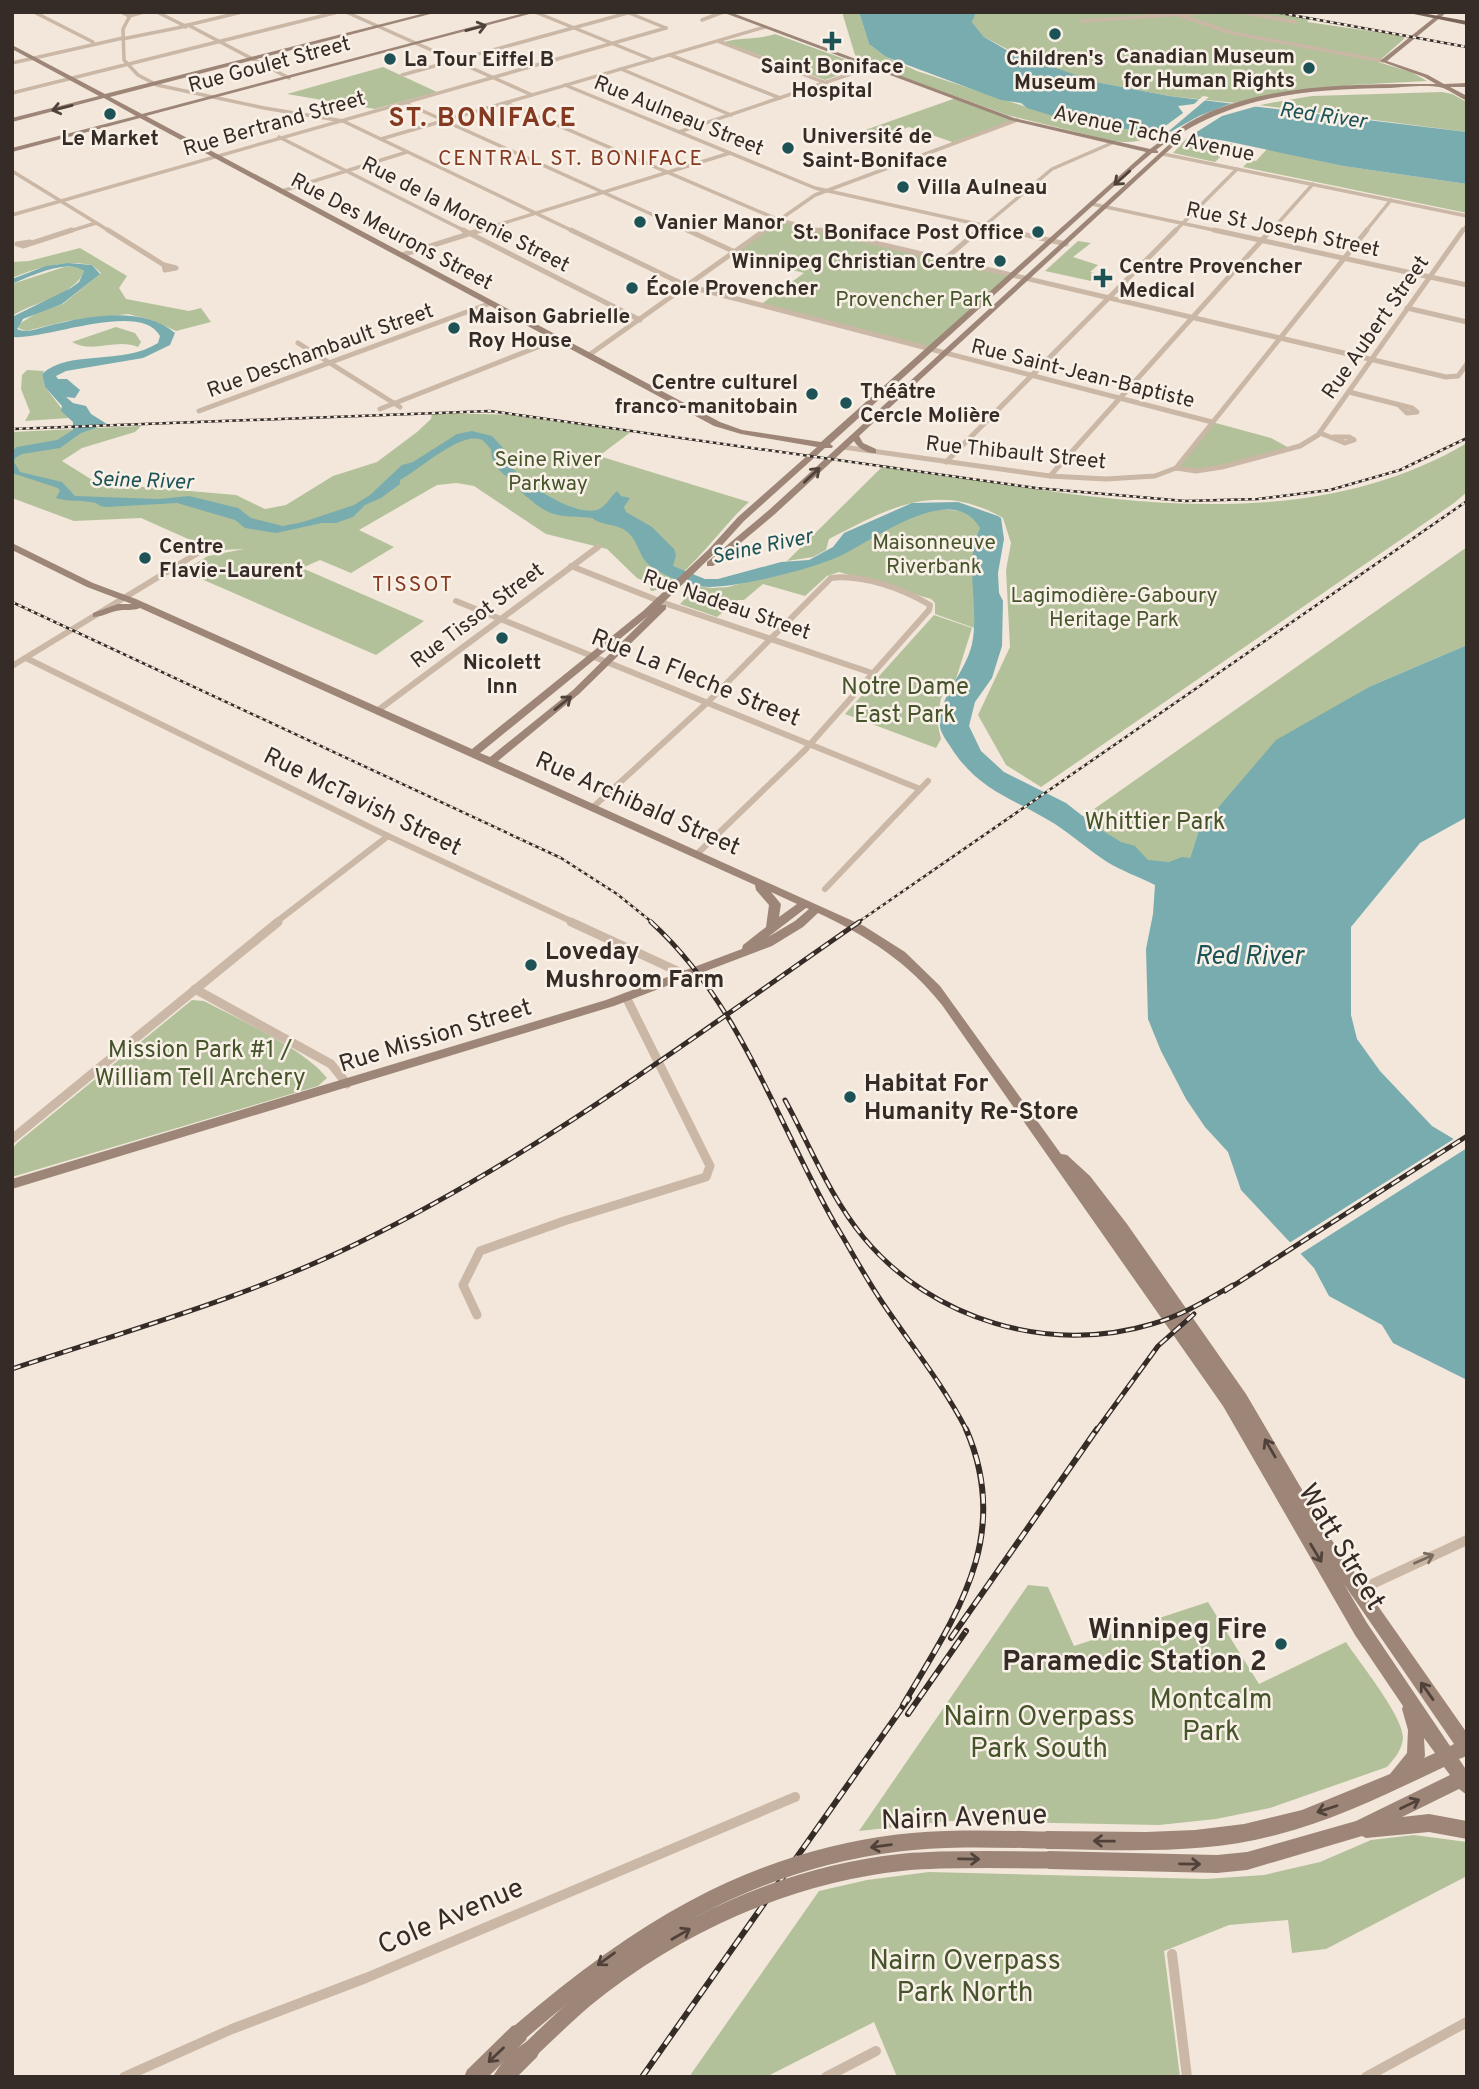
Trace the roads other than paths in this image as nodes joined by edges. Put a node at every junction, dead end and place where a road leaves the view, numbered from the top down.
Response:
1 (34, 12) edge
2 (121, 12) edge
3 (144, 12) edge
4 (157, 12) edge
5 (242, 12) edge
6 (338, 12) edge
7 (346, 12) edge
8 (436, 12) edge
9 (535, 12) edge
10 (723, 12) edge
11 (1214, 12) edge
12 (1241, 12) edge
13 (1406, 12) edge
14 (1426, 12) edge
15 (630, 13) edge
16 (131, 14) edge
17 (1414, 14) edge
18 (1179, 15) junction
19 (1199, 16) edge
20 (1443, 16) edge
21 (1110, 19) junction
22 (702, 20) dead end
23 (1467, 21) edge
24 (1295, 22) dead end
25 (1429, 25) junction
26 (185, 26) junction
27 (379, 27) junction
28 (765, 27) junction
29 (574, 28) junction
30 (1236, 31) junction
31 (122, 38) junction
32 (718, 41) junction
33 (218, 42) junction
34 (94, 43) junction
35 (613, 43) junction
36 (417, 44) junction
37 (12, 47) edge
38 (670, 55) junction
39 (32, 58) junction
40 (251, 59) junction
41 (455, 60) junction
42 (653, 60) junction
43 (1390, 61) junction
44 (12, 63) edge
45 (127, 65) junction
46 (871, 67) junction
47 (621, 69) junction
48 (1420, 74) junction
49 (402, 75) dead end
50 (492, 77) junction
51 (289, 78) junction
52 (1440, 78) junction
53 (71, 79) junction
54 (826, 83) junction
55 (155, 84) junction
56 (565, 85) junction
57 (1425, 86) junction
58 (1449, 86) junction
59 (1465, 88) edge
60 (236, 91) junction
61 (12, 93) edge
62 (533, 95) junction
63 (105, 97) junction
64 (215, 97) junction
65 (780, 98) junction
66 (1467, 99) edge
67 (233, 101) junction
68 (403, 102) junction
69 (506, 103) junction
70 (731, 115) junction
71 (141, 117) junction
72 (12, 120) edge
73 (339, 120) junction
74 (445, 120) junction
75 (1017, 120) junction
76 (679, 132) junction
77 (279, 137) junction
78 (380, 139) junction
79 (1112, 143) junction
80 (1154, 148) junction
81 (13, 150) edge
82 (407, 152) junction
83 (730, 153) junction
84 (1163, 154) junction
85 (216, 156) junction
86 (1237, 169) junction
87 (12, 171) edge
88 (346, 171) junction
89 (667, 172) junction
90 (1313, 184) junction
91 (826, 190) junction
92 (282, 191) junction
93 (602, 192) junction
94 (1391, 200) junction
95 (61, 201) junction
96 (1092, 204) junction
97 (1106, 207) junction
98 (534, 213) junction
99 (12, 215) edge
100 (1467, 216) edge
101 (779, 220) junction
102 (96, 223) junction
103 (1183, 224) junction
104 (1467, 225) edge
105 (984, 226) junction
106 (469, 233) junction
107 (1051, 241) junction
108 (1262, 241) junction
109 (30, 242) dead end
110 (1066, 244) junction
111 (735, 252) junction
112 (402, 255) junction
113 (1345, 258) junction
114 (945, 259) junction
115 (164, 265) dead end
116 (1011, 275) junction
117 (1430, 277) junction
118 (1027, 278) junction
119 (1467, 285) edge
120 (687, 286) junction
121 (1109, 298) junction
122 (491, 303) junction
123 (1407, 309) junction
124 (1193, 317) junction
125 (640, 320) junction
126 (1467, 322) edge
127 (1281, 338) junction
128 (558, 339) junction
129 (298, 343) dead end
130 (930, 350) junction
131 (945, 354) junction
132 (589, 355) junction
133 (1371, 359) junction
134 (331, 363) junction
135 (1467, 363) edge
136 (1031, 376) junction
137 (1349, 392) junction
138 (1120, 399) junction
139 (397, 405) junction
140 (1399, 405) dead end
141 (380, 409) dead end
142 (199, 411) dead end
143 (1212, 422) junction
144 (839, 432) junction
145 (1320, 433) junction
146 (855, 436) junction
147 (1334, 437) dead end
148 (786, 440) junction
149 (1307, 443) joint
150 (824, 445) junction
151 (843, 447) junction
152 (873, 451) junction
153 (946, 462) junction
154 (1176, 468) junction
155 (1050, 476) junction
156 (721, 542) junction
157 (733, 545) junction
158 (12, 546) edge
159 (598, 547) dead end
160 (201, 551) dead end
161 (705, 564) junction
162 (571, 566) junction
163 (85, 580) joint
164 (673, 593) joint
165 (128, 599) junction
166 (456, 601) dead end
167 (663, 602) junction
168 (147, 607) junction
169 (96, 615) junction
170 (501, 619) junction
171 (769, 638) junction
172 (593, 656) junction
173 (26, 658) junction
174 (609, 662) junction
175 (12, 666) edge
176 (872, 673) junction
177 (708, 702) junction
178 (377, 711) junction
179 (498, 733) junction
180 (440, 740) junction
181 (516, 742) junction
182 (809, 744) junction
183 (472, 754) junction
184 (491, 762) junction
185 (530, 780) junction
186 (928, 781) dead end
187 (920, 789) junction
188 (592, 808) junction
189 (388, 836) junction
190 (697, 854) junction
191 (752, 879) junction
192 (825, 889) dead end
193 (811, 906) junction
194 (772, 927) junction
195 (744, 951) junction
196 (686, 975) junction
197 (195, 989) junction
198 (626, 997) junction
199 (347, 1084) junction
200 (12, 1139) edge
201 (12, 1184) edge
202 (477, 1315) dead end
203 (1183, 1327) joint
204 (1467, 1540) edge
205 (1349, 1595) junction
206 (1406, 1695) junction
207 (1466, 1747) edge
208 (1446, 1756) junction
209 (1465, 1780) edge
210 (1391, 1784) junction
211 (795, 1797) dead end
212 (1358, 1829) junction
213 (1467, 1830) edge
214 (1047, 1840) joint
215 (1172, 1954) dead end
216 (1467, 2022) edge
217 (876, 2051) dead end
218 (124, 2077) edge
219 (474, 2077) edge
220 (503, 2077) edge
221 (826, 2077) edge
222 (1187, 2077) edge
223 (1366, 2077) edge

1 - 34 street
2 - 16 street
3 - 16 street
4 - 26 street
5 - 26 street
6 - 33 street
7 - 27 street
8 - 27 main road
9 - 29 street
36 -> 9 main road, Rue Goulet Street
10 - 22 street
10 - 28 main road, Avenue Taché Avenue
11 - 19 street
12 - 24 street
13 - 17 main road
14 - 20 main road
15 - 29 street
15 - 35 street, Rue Bertrand Street
16 - 31 street
17 - 20 main road
17 - 25 main road
18 - 19 street
18 - 21 street
18 - 30 street
19 - 30 street
20 - 23 main road
20 - 25 main road
20 - 43 main road
21 - 21 street
25 - 43 main road
26 - 31 street
26 - 33 street
27 - 36 street
27 - 40 main road
28 - 32 street
28 - 46 main road, Avenue Taché Avenue
29 - 35 street
29 - 41 street
30 - 43 street
30 - 43 street
31 - 34 street
31 - 45 street
32 - 38 street
32 - 54 street
33 - 40 street
33 - 45 street
34 - 39 street
35 - 42 street
35 - 50 street, Rue Bertrand Street
36 - 41 street
36 - 51 main road, Rue Goulet Street
37 - 39 main road, Rue Des Meurons Street
38 - 42 street
38 - 65 street
39 - 44 street
39 - 53 main road, Rue Des Meurons Street
40 - 51 street
40 - 55 main road
41 - 49 street
41 - 50 street
42 - 47 street
43 - 48 main road
43 - 52 main road
45 - 53 street
45 - 55 street
46 - 54 street
46 - 75 main road, Avenue Taché Avenue
47 - 56 street
47 - 70 street
48 - 57 main road
48 - 58 main road
50 - 62 street
50 - 68 street, Rue Bertrand Street
51 - 60 main road, Rue Goulet Street
52 - 58 main road
52 - 59 main road
53 - 61 street
53 - 63 main road, Rue Des Meurons Street
54 - 65 street
55 - 63 main road
55 - 64 street
56 - 62 street
56 - 76 street, Rue Aulneau Street
57 - 58 main road
57 - 80 main road
58 - 59 main road
58 - 66 main road
58 - 84 main road
60 - 64 main road, Rue Goulet Street
60 - 67 main road
62 - 69 street
63 - 71 main road, Rue Des Meurons Street
63 -> 72 main road
64 - 67 street
64 - 71 main road, Rue Goulet Street
65 - 70 street
67 - 73 street
68 - 73 street, Rue Bertrand Street
68 - 74 street
69 - 74 street
69 - 89 street
70 - 76 street
71 - 81 main road, Rue Goulet Street
71 - 85 main road, Rue Des Meurons Street
73 - 77 street, Rue Bertrand Street
73 - 78 street, Rue Saint-Jean-Baptiste
74 - 78 street
74 - 93 street
75 - 79 main road, Avenue Taché Avenue
75 - 91 street
76 - 83 street, Rue Aulneau Street
77 - 85 street, Rue Bertrand Street
77 - 88 street, Rue de la Morenie Street
78 - 82 street, Rue Saint-Jean-Baptiste
79 - 80 main road, Avenue Taché Avenue
79 - 105 street
80 - 84 main road, Avenue Taché Avenue
80 -> 96 main road
82 - 88 street
82 - 98 street, Rue Saint-Jean-Baptiste
83 - 89 street
83 - 91 street, Rue Aulneau Street
84 - 86 street, Avenue Taché Avenue
84 - 97 main road
85 - 92 main road, Rue Des Meurons Street
85 - 95 street, Rue Bertrand Street
86 - 90 street, Avenue Taché Avenue
86 - 103 street
87 - 95 street
88 - 92 street
88 - 106 street, Rue de la Morenie Street
89 - 93 street
89 - 101 street
90 - 94 street, Avenue Taché Avenue
90 - 108 street
91 - 101 street
91 - 105 street, Rue Aulneau Street
92 - 112 main road, Rue Des Meurons Street
93 - 98 street
93 - 111 street
94 - 100 street, Avenue Taché Avenue
94 - 113 street
95 - 99 street, Rue Bertrand Street
95 - 102 street
96 - 97 street, Rue St Joseph Street
96 - 107 main road
97 - 103 street, Rue St Joseph Street
97 - 110 main road
98 - 106 street
98 - 120 street, Rue Saint-Jean-Baptiste
101 - 111 street
101 - 114 street
102 - 109 street
102 - 115 street
103 - 108 street, Rue St Joseph Street
103 - 121 street
104 - 117 street, Rue Aubert Street
105 - 107 street, Rue Aulneau Street
105 - 114 street
106 - 112 street
106 - 125 street, Rue de la Morenie Street
107 - 110 street, Rue Aulneau Street
107 - 116 main road
108 - 113 street, Rue St Joseph Street
108 - 124 street
110 - 118 main road
111 - 120 street
112 - 122 main road, Rue Des Meurons Street
113 - 117 street, Rue St Joseph Street
113 - 127 street
114 - 116 street
116 - 118 street
116 - 130 main road
117 - 119 street, Rue St Joseph Street
117 - 123 street, Rue Aubert Street
118 - 121 street
118 - 131 main road
120 - 125 street
120 - 130 street, Rue Saint-Jean-Baptiste
121 - 124 street
121 - 136 street
122 - 128 main road, Rue Des Meurons Street
122 - 134 street, Rue Deschambault Street
123 - 126 street
123 - 133 street, Rue Aubert Street
124 - 127 street
124 - 138 street
125 - 132 street
127 - 133 street
127 - 143 street
128 - 132 main road, Rue Des Meurons Street
128 - 139 street
129 - 134 street
130 - 131 street, Rue Saint-Jean-Baptiste
130 - 144 main road
131 - 136 street, Rue Saint-Jean-Baptiste
131 - 146 main road
132 - 148 main road, Rue Des Meurons Street
133 - 135 street
133 - 137 street, Rue Aubert Street
134 - 139 street
134 - 142 street, Rue Deschambault Street
136 - 138 street, Rue Saint-Jean-Baptiste
136 - 153 street
137 - 140 street
137 - 145 street, Rue Aubert Street
138 - 143 street, Rue Saint-Jean-Baptiste
138 - 155 street
139 - 141 street
143 - 154 street
144 - 148 main road
144 - 150 main road
145 - 147 street
145 - 149 street, Rue Aubert Street
146 - 151 main road
146 - 152 main road
148 - 150 main road, Rue Des Meurons Street
149 - 154 street, Rue Thibault Street
150 - 151 main road, Rue Des Meurons Street
150 - 156 main road
151 - 152 street, Rue Thibault Street
157 -> 151 main road
152 - 153 street, Rue Thibault Street
153 - 155 street, Rue Thibault Street
154 - 155 street, Rue Thibault Street
156 - 157 main road
156 - 161 main road
157 - 161 main road
158 - 163 main road, Rue Archibald Street
159 - 162 street, Rue Tissot Street
160 - 165 street
161 - 164 main road
162 - 167 street, Rue Nadeau Street
162 - 170 street, Rue Tissot Street
163 - 165 main road, Rue Archibald Street
164 - 167 main road
165 - 168 main road, Rue Archibald Street
165 - 169 street
166 - 170 street, Rue La Fleche Street
167 - 171 street, Rue Nadeau Street
167 - 172 main road
167 - 174 main road
168 - 169 main road
168 - 178 main road, Rue Archibald Street
169 - 173 street
170 - 172 street, Rue La Fleche Street
170 - 178 street, Rue Tissot Street
171 - 176 street, Rue Nadeau Street
171 - 176 street
171 - 177 street
172 - 174 street, Rue La Fleche Street
172 - 179 main road
173 - 175 street
173 - 189 street, Rue McTavish Street
174 - 177 street, Rue La Fleche Street
181 -> 174 main road
176 - 182 street
177 - 182 street, Rue La Fleche Street
177 - 188 street
178 - 180 main road, Rue Archibald Street
179 - 180 main road
179 - 183 main road
180 - 183 main road, Rue Archibald Street
181 - 184 main road
181 - 185 main road
182 - 187 street, Rue La Fleche Street
182 - 190 street
183 - 184 main road, Rue Archibald Street
184 - 185 main road, Rue Archibald Street
185 - 188 main road, Rue Archibald Street
186 - 187 street
187 - 192 street
188 - 190 main road, Rue Archibald Street
189 - 196 street, Rue McTavish Street
189 - 197 street
190 - 191 main road, Rue Archibald Street
191 - 193 main road, Rue Archibald Street
191 - 194 main road
193 - 194 main road, Rue Mission Street
193 - 195 main road, Rue Mission Street
193 - 203 main road, Rue Archibald Street
194 - 195 main road, Rue Mission Street
195 - 196 main road, Rue Mission Street
196 - 198 main road, Rue Mission Street
197 - 199 street
197 - 200 street
198 - 199 main road, Rue Mission Street
198 - 202 street
199 - 201 main road, Rue Mission Street
203 - 205 main road, Watt Street
205 -> 204 street
205 - 206 main road, Watt Street
207 -> 205 main road, Watt Street
206 - 208 main road, Watt Street
206 - 210 main road
207 - 208 main road, Nairn Avenue
208 - 209 main road, Watt Street
208 - 210 main road, Nairn Avenue
212 -> 209 main road, Nairn Avenue
210 -> 214 main road, Nairn Avenue
211 - 218 street, Cole Avenue
212 - 213 main road
220 -> 212 main road, Nairn Avenue, bridge
214 -> 219 main road, Nairn Avenue, bridge
215 - 222 street
216 - 223 street
217 - 221 street

